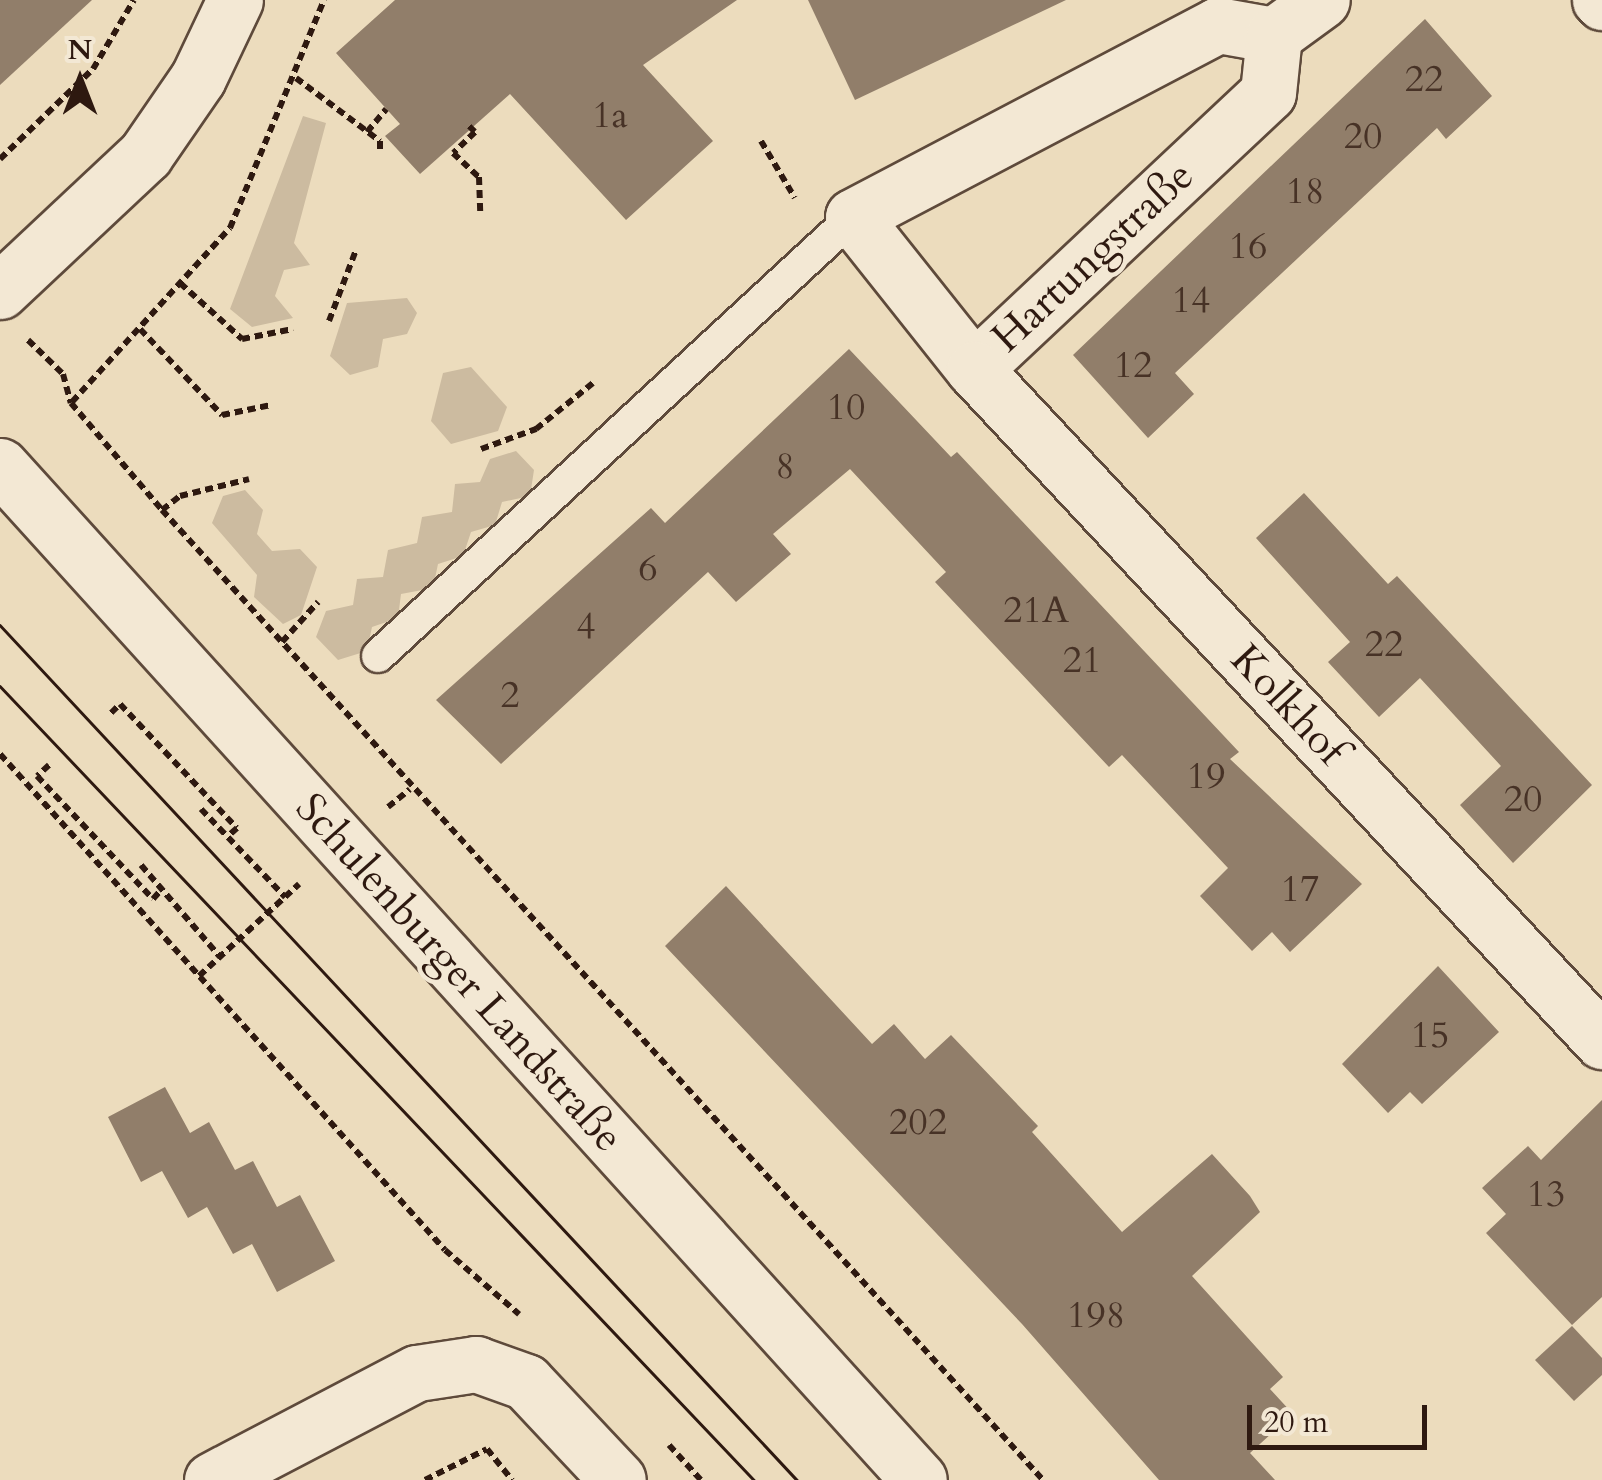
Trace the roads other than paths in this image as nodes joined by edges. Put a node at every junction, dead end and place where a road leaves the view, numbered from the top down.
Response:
1 (235, 0) edge
2 (1322, 0) edge
3 (1274, 35) junction
4 (853, 218) junction
5 (12, 314) edge
6 (974, 370) junction
7 (0, 466) edge
8 (378, 656) dead end
9 (1602, 1041) edge
10 (212, 1480) edge
11 (618, 1480) edge
12 (919, 1480) edge

1 - 5 street
2 - 3 street
3 - 4 street
3 - 6 street, Hartungstraße
4 - 6 street, Hartungstraße
4 - 8 lane
6 - 9 street, Kolkhof
7 - 12 street, Schulenburger Landstraße
10 - 11 street

